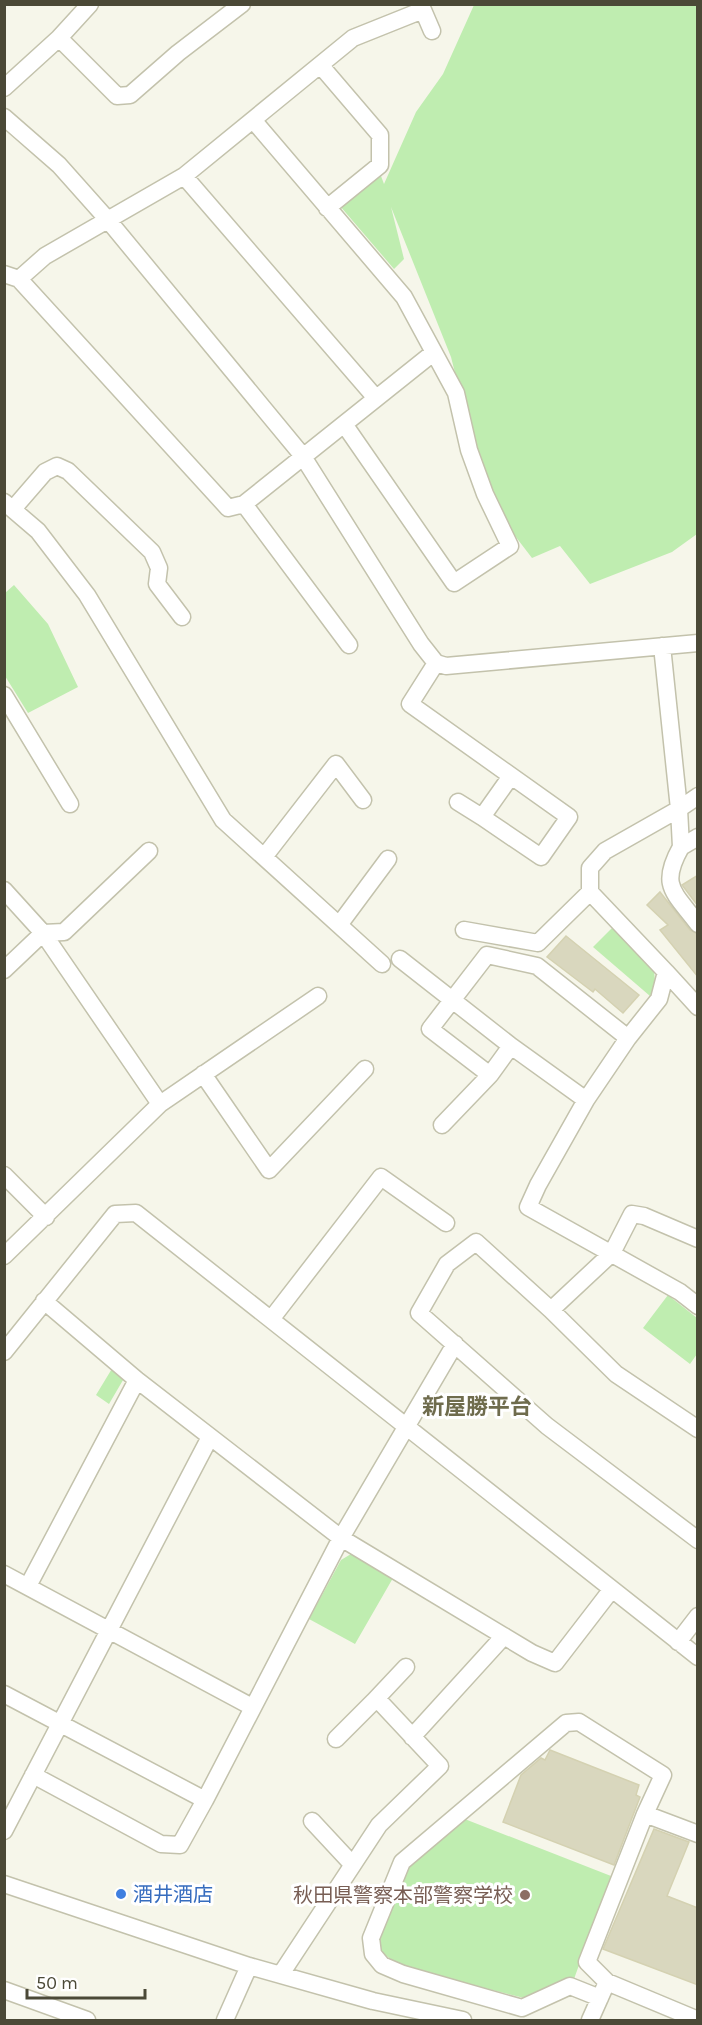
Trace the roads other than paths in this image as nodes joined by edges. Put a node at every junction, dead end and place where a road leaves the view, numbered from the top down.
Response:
1 (90, 4) edge
2 (242, 4) edge
3 (432, 31) dead end
4 (59, 38) junction
5 (321, 66) junction
6 (4, 88) edge
7 (4, 117) edge
8 (253, 120) junction
9 (184, 176) junction
10 (327, 208) junction
11 (108, 220) junction
12 (12, 277) edge
13 (433, 352) junction
14 (375, 398) junction
15 (344, 424) junction
16 (302, 455) junction
17 (244, 504) junction
18 (9, 506) edge
19 (182, 617) dead end
20 (698, 643) edge
21 (349, 645) dead end
22 (662, 646) junction
23 (436, 663) junction
24 (4, 695) edge
25 (511, 776) junction
26 (698, 796) edge
27 (363, 800) dead end
28 (458, 802) dead end
29 (70, 804) dead end
30 (679, 809) junction
31 (482, 817) junction
32 (698, 837) edge
33 (681, 847) junction
34 (150, 851) dead end
35 (264, 857) junction
36 (388, 859) dead end
37 (4, 890) edge
38 (590, 892) junction
39 (698, 924) edge
40 (339, 925) junction
41 (464, 930) dead end
42 (43, 933) junction
43 (400, 959) dead end
44 (382, 964) dead end
45 (4, 970) edge
46 (666, 972) junction
47 (318, 996) dead end
48 (452, 1000) junction
49 (698, 1007) edge
50 (628, 1038) junction
51 (511, 1046) junction
52 (365, 1069) dead end
53 (203, 1074) junction
54 (490, 1075) junction
55 (586, 1100) junction
56 (160, 1104) junction
57 (442, 1125) dead end
58 (4, 1175) edge
59 (46, 1217) junction
60 (446, 1222) dead end
61 (698, 1239) edge
62 (612, 1253) junction
63 (4, 1256) edge
64 (44, 1301) junction
65 (698, 1306) edge
66 (551, 1310) junction
67 (272, 1318) junction
68 (455, 1344) junction
69 (4, 1352) edge
70 (137, 1380) junction
71 (406, 1426) junction
72 (698, 1429) edge
73 (210, 1437) junction
74 (341, 1538) junction
75 (698, 1540) edge
76 (4, 1574) edge
77 (27, 1586) junction
78 (612, 1589) junction
79 (698, 1616) edge
80 (109, 1630) junction
81 (504, 1636) junction
82 (678, 1642) junction
83 (698, 1658) edge
84 (406, 1667) dead end
85 (4, 1694) edge
86 (374, 1701) junction
87 (252, 1707) junction
88 (61, 1723) junction
89 (412, 1737) junction
90 (336, 1739) dead end
91 (33, 1775) junction
92 (205, 1800) junction
93 (645, 1814) junction
94 (312, 1821) dead end
95 (4, 1831) edge
96 (698, 1834) edge
97 (352, 1864) junction
98 (4, 1884) edge
99 (249, 1966) junction
100 (281, 1974) junction
101 (607, 1982) junction
102 (4, 1990) edge
103 (600, 1998) junction
104 (698, 2019) edge
105 (87, 2020) edge
106 (225, 2020) edge
107 (463, 2020) edge
108 (590, 2020) edge

1 - 4 street
2 - 4 street
3 - 5 street
4 - 6 street
5 - 8 street
5 - 10 street
7 - 11 street
8 - 9 street
8 - 10 street
9 - 11 street
9 - 14 street
10 - 13 street
11 - 12 street
11 - 16 street
12 - 17 street
13 - 14 street
13 - 15 street
14 - 15 street
15 - 16 street
16 - 17 street
16 - 23 street
17 - 21 street
18 - 19 street
18 - 35 street
20 - 22 street
22 - 23 street
22 - 30 street
23 - 25 street
24 - 29 street
25 - 31 street
25 - 31 street
26 - 30 street
27 - 35 street
28 - 31 street
30 - 33 street
30 - 38 street
32 - 33 street
33 - 39 street
34 - 42 street
35 - 40 street
36 - 40 street
37 - 42 street
38 - 41 street
38 - 46 street
40 - 44 street
42 - 45 street
42 - 56 street
43 - 48 street
46 - 49 street
46 - 50 street
47 - 53 street
48 - 50 street
48 - 51 street
48 - 54 street
50 - 55 street
51 - 54 street
51 - 55 street
52 - 53 street
53 - 56 street
54 - 57 street
55 - 62 street
56 - 59 street
58 - 59 street
59 - 63 street
60 - 67 street
61 - 62 street
62 - 65 street
62 - 66 street
64 - 67 street
64 - 69 street
64 - 70 street
66 - 68 street
66 - 72 street
67 - 71 street
68 - 71 street
68 - 75 street
70 - 73 street
70 - 77 street
71 - 74 street
71 - 78 street
73 - 74 street
73 - 80 street
74 - 81 street
74 - 87 street
76 - 77 street
77 - 80 street
78 - 81 street
78 - 82 street
79 - 82 street
80 - 87 street
80 - 88 street
81 - 89 street
82 - 83 street
84 - 86 street
85 - 88 street
86 - 89 street
86 - 90 street
87 - 92 street
88 - 91 street
88 - 92 street
89 - 97 street
91 - 92 street
91 - 95 street
93 - 96 street
93 - 101 street
93 - 103 street
94 - 97 street
97 - 100 street
98 - 99 street
99 - 100 street
99 - 106 street
100 - 107 street
101 - 103 street
101 - 104 street
102 - 105 street
103 - 108 street

